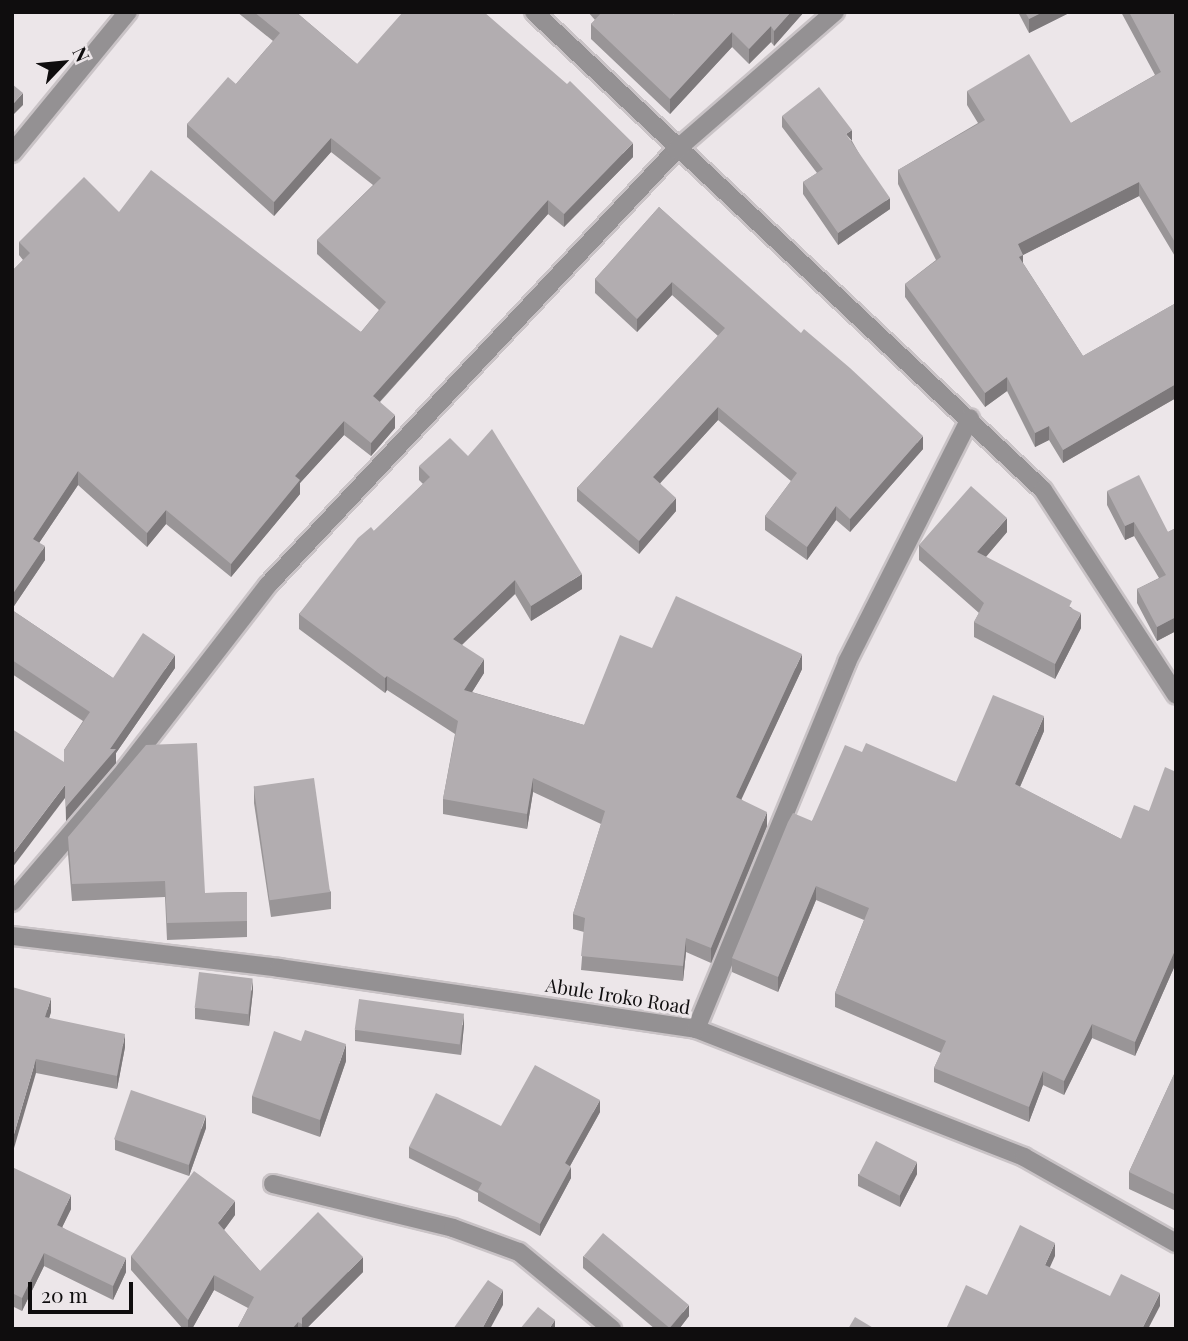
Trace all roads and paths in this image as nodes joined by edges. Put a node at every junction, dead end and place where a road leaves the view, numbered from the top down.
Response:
1 (128, 12) edge
2 (534, 12) edge
3 (835, 12) edge
4 (676, 150) junction
5 (12, 153) edge
6 (970, 418) junction
7 (1176, 695) edge
8 (12, 902) edge
9 (12, 936) edge
10 (696, 1030) junction
11 (272, 1184) dead end
12 (1176, 1243) edge
13 (611, 1329) edge

1 - 5 street
2 - 4 street
3 - 4 street
4 - 6 street
4 - 8 street
6 - 7 street
6 - 10 street
9 - 10 street, Abule Iroko Road
10 - 12 street, Abule Iroko Road
11 - 13 street

